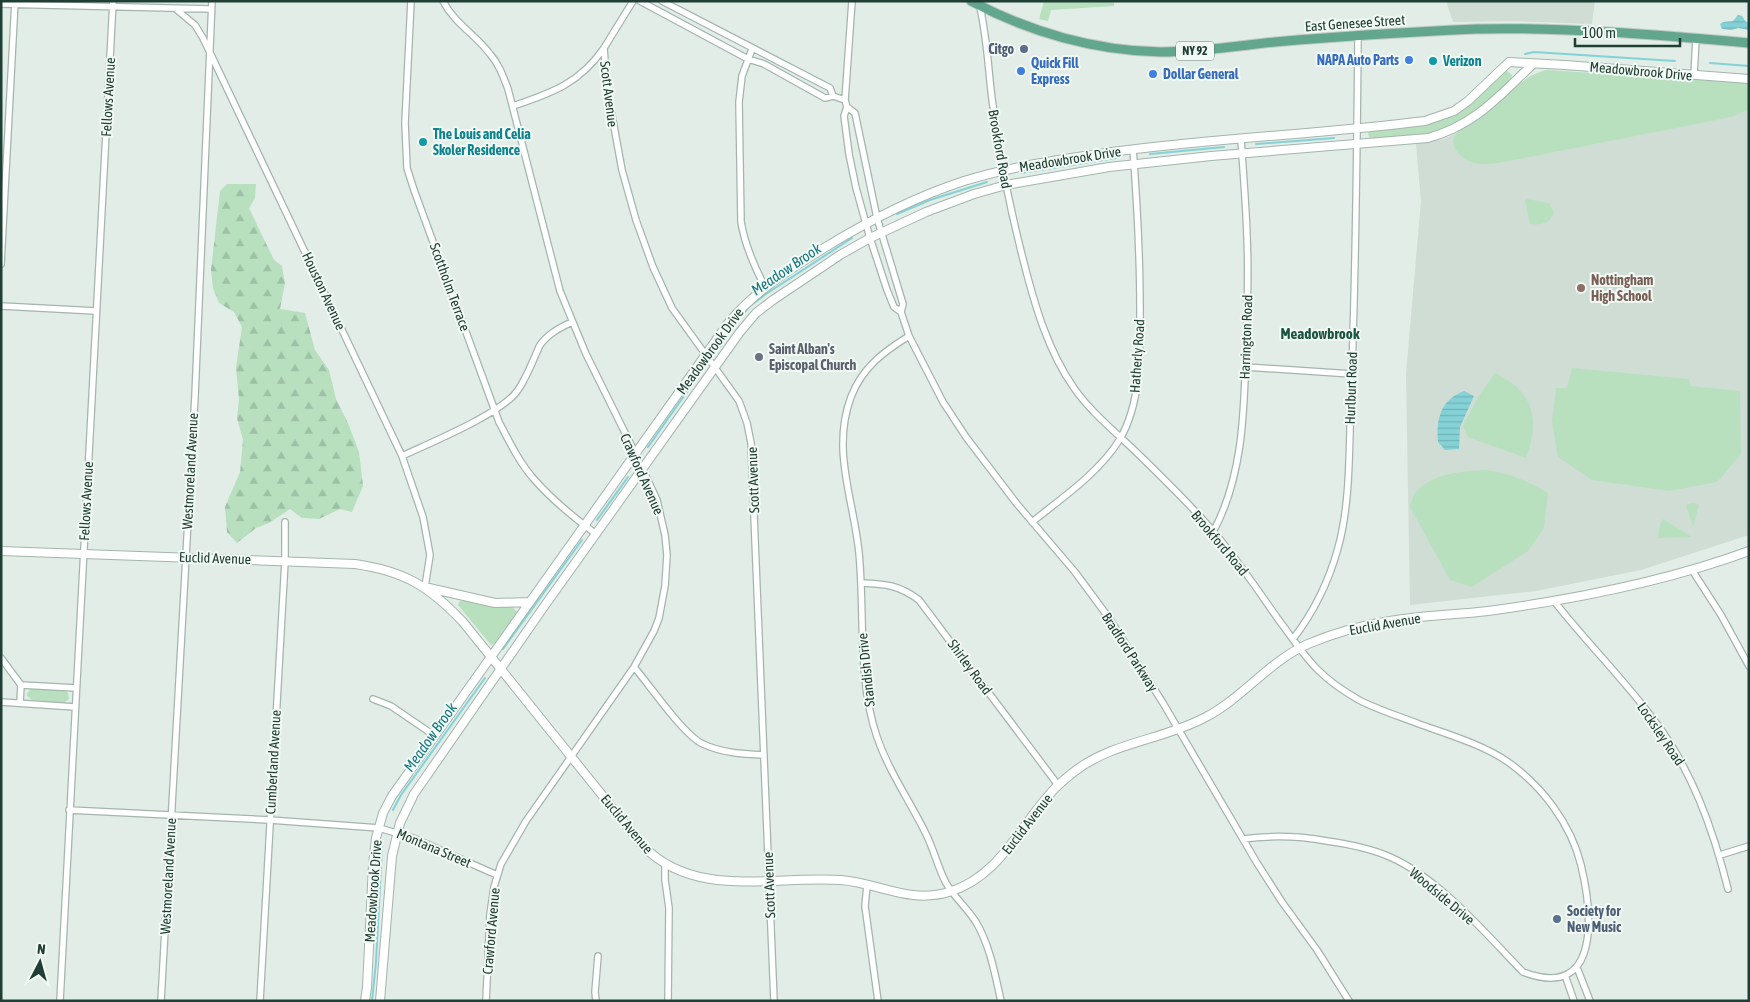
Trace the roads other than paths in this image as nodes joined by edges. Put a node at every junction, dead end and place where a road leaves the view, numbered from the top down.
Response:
1 (212, 1) edge
2 (411, 1) edge
3 (443, 1) edge
4 (633, 1) edge
5 (640, 1) edge
6 (662, 1) edge
7 (852, 1) edge
8 (14, 3) edge
9 (976, 3) edge
10 (1, 4) edge
11 (113, 5) edge
12 (177, 10) junction
13 (212, 10) junction
14 (1358, 36) junction
15 (1696, 38) junction
16 (1749, 43) edge
17 (604, 48) junction
18 (752, 49) junction
19 (209, 50) junction
20 (748, 59) junction
21 (1533, 64) junction
22 (1694, 75) junction
23 (1749, 79) edge
24 (833, 96) junction
25 (845, 100) junction
26 (1, 104) edge
27 (9, 104) junction
28 (513, 106) junction
29 (847, 107) junction
30 (1357, 128) junction
31 (1241, 139) junction
32 (1358, 143) junction
33 (1133, 149) junction
34 (1242, 153) junction
35 (1134, 165) junction
36 (1003, 171) junction
37 (1006, 185) junction
38 (3, 207) edge
39 (876, 218) junction
40 (865, 223) junction
41 (881, 232) junction
42 (870, 238) junction
43 (1, 264) edge
44 (764, 288) junction
45 (1, 306) edge
46 (96, 311) junction
47 (901, 312) junction
48 (572, 322) junction
49 (909, 336) junction
50 (706, 355) junction
51 (1246, 367) junction
52 (715, 368) junction
53 (1352, 374) junction
54 (495, 410) junction
55 (1121, 437) junction
56 (635, 453) junction
57 (402, 456) junction
58 (643, 470) junction
59 (285, 522) dead end
60 (1032, 522) junction
61 (585, 525) junction
62 (1213, 532) junction
63 (596, 534) junction
64 (1, 551) edge
65 (1749, 551) edge
66 (83, 553) junction
67 (185, 557) junction
68 (284, 561) junction
69 (1692, 570) junction
70 (861, 583) junction
71 (425, 587) junction
72 (1554, 601) junction
73 (530, 602) junction
74 (1293, 639) junction
75 (1300, 648) junction
76 (1, 658) edge
77 (491, 658) junction
78 (1749, 666) edge
79 (634, 667) junction
80 (501, 670) junction
81 (21, 685) junction
82 (76, 688) junction
83 (373, 699) dead end
84 (1, 702) edge
85 (20, 703) junction
86 (74, 707) junction
87 (1178, 730) junction
88 (435, 736) junction
89 (764, 755) junction
90 (571, 756) junction
91 (1058, 785) junction
92 (69, 810) junction
93 (171, 815) junction
94 (270, 820) junction
95 (379, 828) junction
96 (397, 832) junction
97 (1243, 839) junction
98 (1749, 846) edge
99 (1720, 855) junction
100 (665, 863) junction
101 (497, 875) junction
102 (769, 880) junction
103 (867, 885) junction
104 (1728, 889) dead end
105 (952, 891) junction
106 (598, 956) dead end
107 (1578, 970) junction
108 (1566, 978) junction
109 (60, 1001) edge
110 (161, 1001) edge
111 (260, 1001) edge
112 (365, 1001) edge
113 (380, 1001) edge
114 (486, 1001) edge
115 (596, 1001) edge
116 (668, 1001) edge
117 (774, 1001) edge
118 (878, 1001) edge
119 (1002, 1001) edge
120 (1349, 1001) edge
121 (1574, 1001) edge
122 (1590, 1001) edge

1 - 13 street, Westmoreland Avenue
2 - 54 street, Scottholm Terrace
3 - 28 street, Crawford Avenue
4 - 17 street, Scott Avenue
5 - 20 street
6 - 18 street
7 - 25 street, Bradford Parkway
8 - 10 street
8 - 11 street
8 - 27 street
9 - 14 main road, East Genesee Street / NY 92
9 - 36 street, Brookford Road
11 - 12 street
11 - 46 street, Fellows Avenue
12 - 13 street
12 - 19 street, Houston Avenue
13 - 19 street, Westmoreland Avenue
14 - 15 main road, East Genesee Street / NY 92
14 - 30 street, Hurlburt Road
15 - 16 main road, East Genesee Street / NY 92
15 - 22 street
17 - 28 street
17 - 50 street, Scott Avenue
18 - 20 street
18 - 24 street
19 - 57 street, Houston Avenue
19 - 67 street, Westmoreland Avenue
20 - 24 street
20 - 44 street
21 - 22 street, Meadowbrook Drive
21 - 30 street, Meadowbrook Drive
21 - 32 street, Meadowbrook Drive
22 - 23 street, Meadowbrook Drive
24 - 25 street
25 - 29 street, Bradford Parkway
26 - 27 street
27 - 38 street
28 - 48 street, Crawford Avenue
29 - 39 street, Bradford Parkway
29 - 40 street, Bradford Parkway
30 - 31 street, Meadowbrook Drive
30 - 32 street, Hurlburt Road
31 - 33 street, Meadowbrook Drive
31 - 34 street, Harrington Road
32 - 34 street, Meadowbrook Drive
32 - 53 street, Hurlburt Road
33 - 35 street, Hatherly Road
33 - 36 street, Meadowbrook Drive
34 - 35 street, Meadowbrook Drive
34 - 51 street, Harrington Road
35 - 37 street, Meadowbrook Drive
35 - 55 street, Hatherly Road
36 - 37 street, Brookford Road
36 - 39 street, Meadowbrook Drive
37 - 41 street, Meadowbrook Drive
37 - 55 street, Brookford Road
38 - 43 street
39 - 40 street, Meadowbrook Drive
39 - 41 street, Bradford Parkway
40 - 42 street, Bradford Parkway
40 - 44 street, Meadowbrook Drive
41 - 42 street, Meadowbrook Drive
41 - 47 street, Bradford Parkway
42 - 47 street, Bradford Parkway
42 - 52 street, Meadowbrook Drive
44 - 50 street, Meadowbrook Drive
45 - 46 street
46 - 66 street, Fellows Avenue
47 - 49 street, Bradford Parkway
48 - 54 street
48 - 56 street, Crawford Avenue
49 - 60 street, Bradford Parkway
49 - 70 street, Standish Drive
50 - 52 street, Scott Avenue
50 - 56 street, Meadowbrook Drive
51 - 53 street
51 - 62 street, Harrington Road
52 - 58 street, Meadowbrook Drive
52 - 89 street, Scott Avenue
53 - 74 street, Hurlburt Road
54 - 57 street
54 - 61 street, Scottholm Terrace
55 - 60 street, Hatherly Road
55 - 62 street, Brookford Road
56 - 58 street, Crawford Avenue
56 - 61 street, Meadowbrook Drive
57 - 71 street, Houston Avenue
58 - 63 street, Meadowbrook Drive
58 - 79 street, Crawford Avenue
59 - 68 street, Cumberland Avenue
60 - 87 street, Bradford Parkway
61 - 63 street, Scottholm Terrace
61 - 73 street, Meadowbrook Drive
62 - 74 street, Brookford Road
63 - 80 street, Meadowbrook Drive
64 - 66 street, Euclid Avenue
65 - 69 street, Euclid Avenue
66 - 67 street, Euclid Avenue
66 - 82 street, Fellows Avenue
67 - 68 street, Euclid Avenue
67 - 93 street, Westmoreland Avenue
68 - 71 street, Euclid Avenue
68 - 94 street, Cumberland Avenue
69 - 72 street, Euclid Avenue
69 - 78 street
70 - 91 street, Shirley Road
70 - 105 street, Standish Drive
71 - 73 street, Euclid Avenue
71 - 77 street, Euclid Avenue
72 - 75 street, Euclid Avenue
72 - 99 street, Locksley Road
73 - 77 street, Meadowbrook Drive
74 - 75 street, Brookford Road
75 - 87 street, Euclid Avenue
75 - 107 street, Brookford Road
76 - 81 street
77 - 80 street, Euclid Avenue
77 - 88 street, Meadowbrook Drive
79 - 89 street
79 - 90 street, Crawford Avenue
80 - 90 street, Euclid Avenue
80 - 96 street, Meadowbrook Drive
81 - 82 street
81 - 85 street
82 - 86 street, Fellows Avenue
83 - 88 street
84 - 85 street
85 - 86 street
86 - 92 street, Fellows Avenue
87 - 91 street, Euclid Avenue
87 - 97 street, Bradford Parkway
88 - 95 street, Meadowbrook Drive
89 - 102 street, Scott Avenue
90 - 100 street, Euclid Avenue
90 - 101 street, Crawford Avenue
91 - 105 street, Euclid Avenue
92 - 93 street, Montana Street
92 - 109 street, Fellows Avenue
93 - 94 street, Montana Street
93 - 110 street, Westmoreland Avenue
94 - 95 street, Montana Street
94 - 111 street, Cumberland Avenue
95 - 96 street, Montana Street
95 - 112 street, Meadowbrook Drive
96 - 101 street, Montana Street
96 - 113 street, Meadowbrook Drive
97 - 108 street, Woodside Drive
97 - 120 street, Bradford Parkway
98 - 99 street
99 - 104 street, Locksley Road
100 - 102 street, Euclid Avenue
100 - 116 street
101 - 114 street, Crawford Avenue
102 - 103 street, Euclid Avenue
102 - 117 street, Scott Avenue
103 - 105 street, Euclid Avenue
103 - 118 street
105 - 119 street, Standish Drive
106 - 115 street
107 - 108 street
107 - 122 street
108 - 121 street

